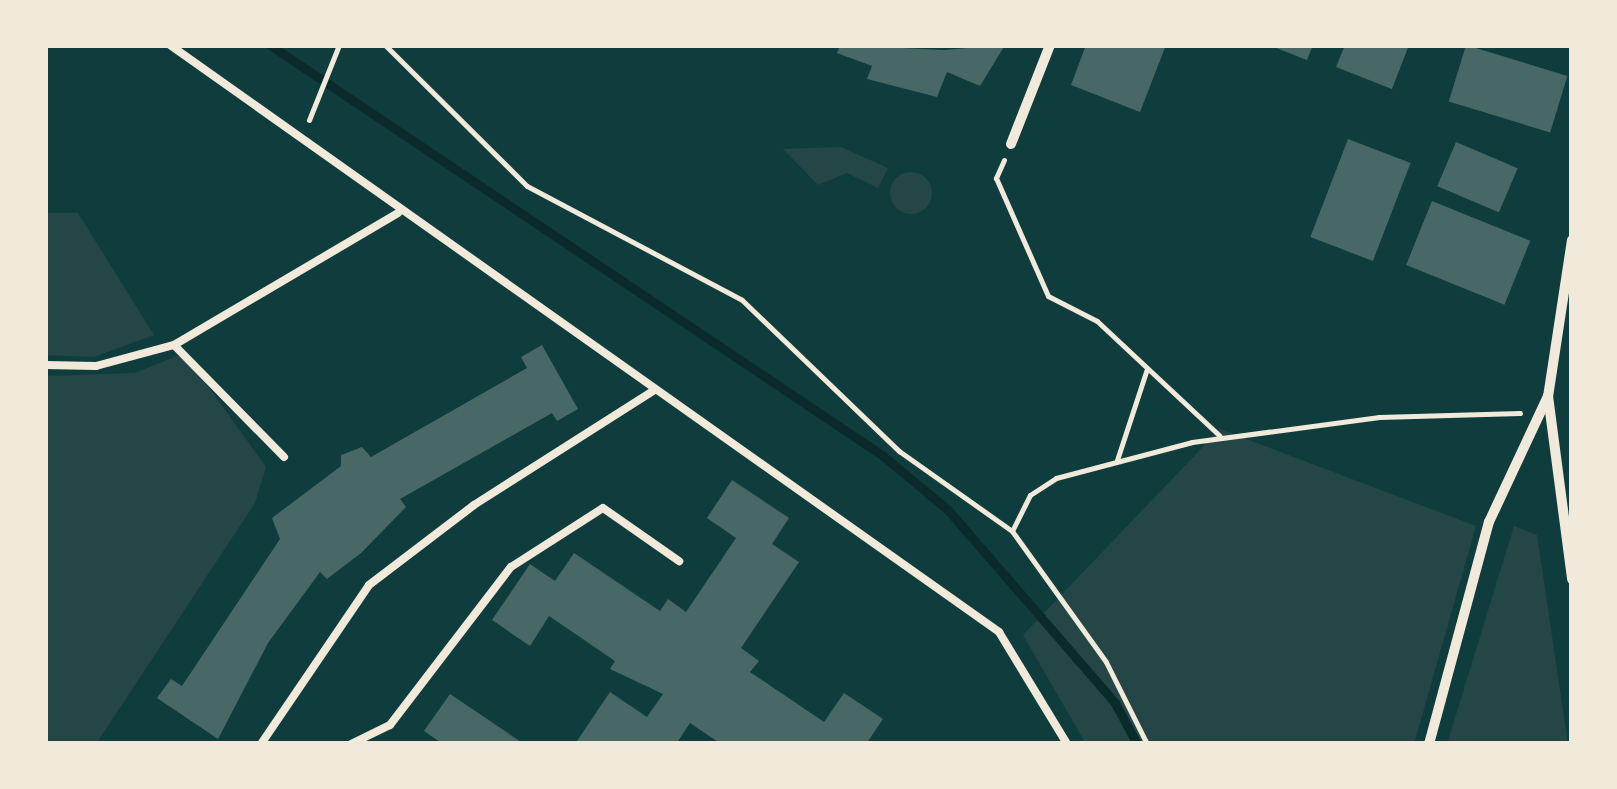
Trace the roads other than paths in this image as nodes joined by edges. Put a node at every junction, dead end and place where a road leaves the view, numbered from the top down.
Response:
1 (170, 45) edge
2 (1050, 45) edge
3 (1011, 144) road end
4 (398, 212) junction
5 (1572, 240) edge
6 (174, 345) junction
7 (45, 364) edge
8 (654, 391) junction
9 (1548, 396) junction
10 (284, 457) dead end
11 (679, 561) dead end
12 (1572, 579) edge
13 (261, 744) edge
14 (351, 744) edge
15 (1067, 744) edge
16 (1429, 744) edge

1 - 4 lane
2 - 3 street
4 - 6 lane
4 - 8 lane
5 - 9 street
6 - 7 lane
6 - 10 lane
8 - 13 lane
8 - 15 lane
9 - 12 street
9 - 16 street
11 - 14 lane

